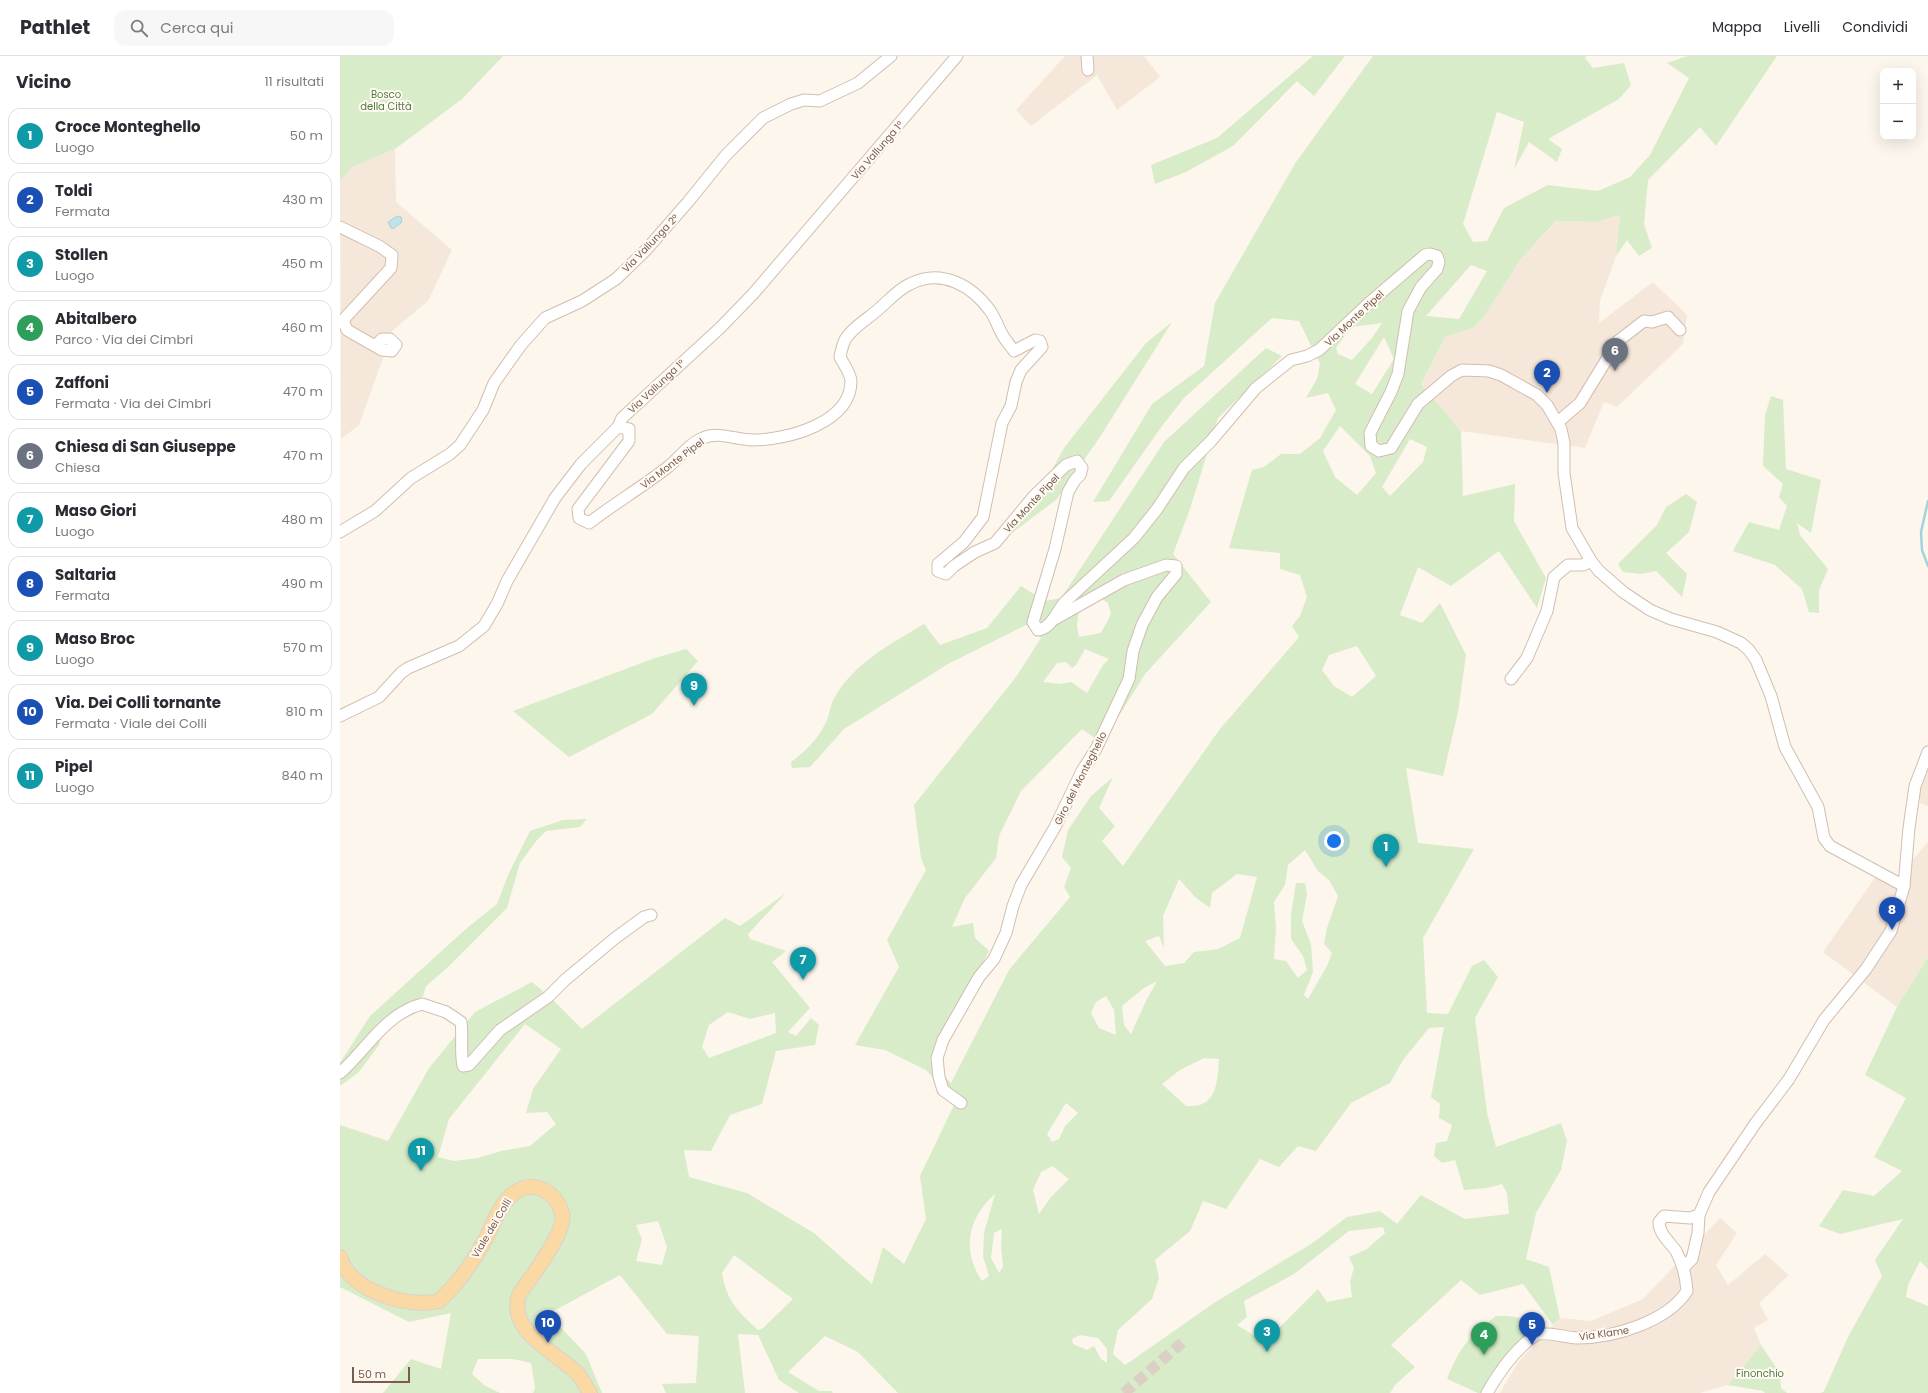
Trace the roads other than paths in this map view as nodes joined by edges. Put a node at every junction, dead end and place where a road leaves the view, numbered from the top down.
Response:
1 (891, 56) edge
2 (957, 56) edge
3 (1086, 56) edge
4 (1088, 70) dead end
5 (340, 228) edge
6 (1680, 330) dead end
7 (375, 346) dead end
8 (1558, 422) junction
9 (618, 427) junction
10 (340, 532) edge
11 (1591, 562) junction
12 (1053, 620) junction
13 (1511, 679) dead end
14 (340, 716) edge
15 (1928, 752) edge
16 (1906, 882) junction
17 (651, 915) dead end
18 (340, 1073) edge
19 (961, 1103) dead end
20 (1699, 1215) junction
21 (340, 1257) edge
22 (1684, 1267) junction
23 (590, 1393) edge
24 (1487, 1393) edge

1 - 10 street, Via Vallunga 2°
2 - 9 street, Via Vallunga 1°
3 - 4 street
5 - 7 street
6 - 8 street
8 - 11 street
8 - 12 street, Via Monte Pipel
9 - 12 street, Via Monte Pipel
9 - 14 street, Via Vallunga 1°
11 - 13 street
11 - 16 street
12 - 19 street, Giro del Monteghello
15 - 16 street
16 - 20 street
17 - 18 street
20 - 22 street
20 - 22 street
21 - 23 main road, Viale dei Colli
22 - 24 street, Via Klame

